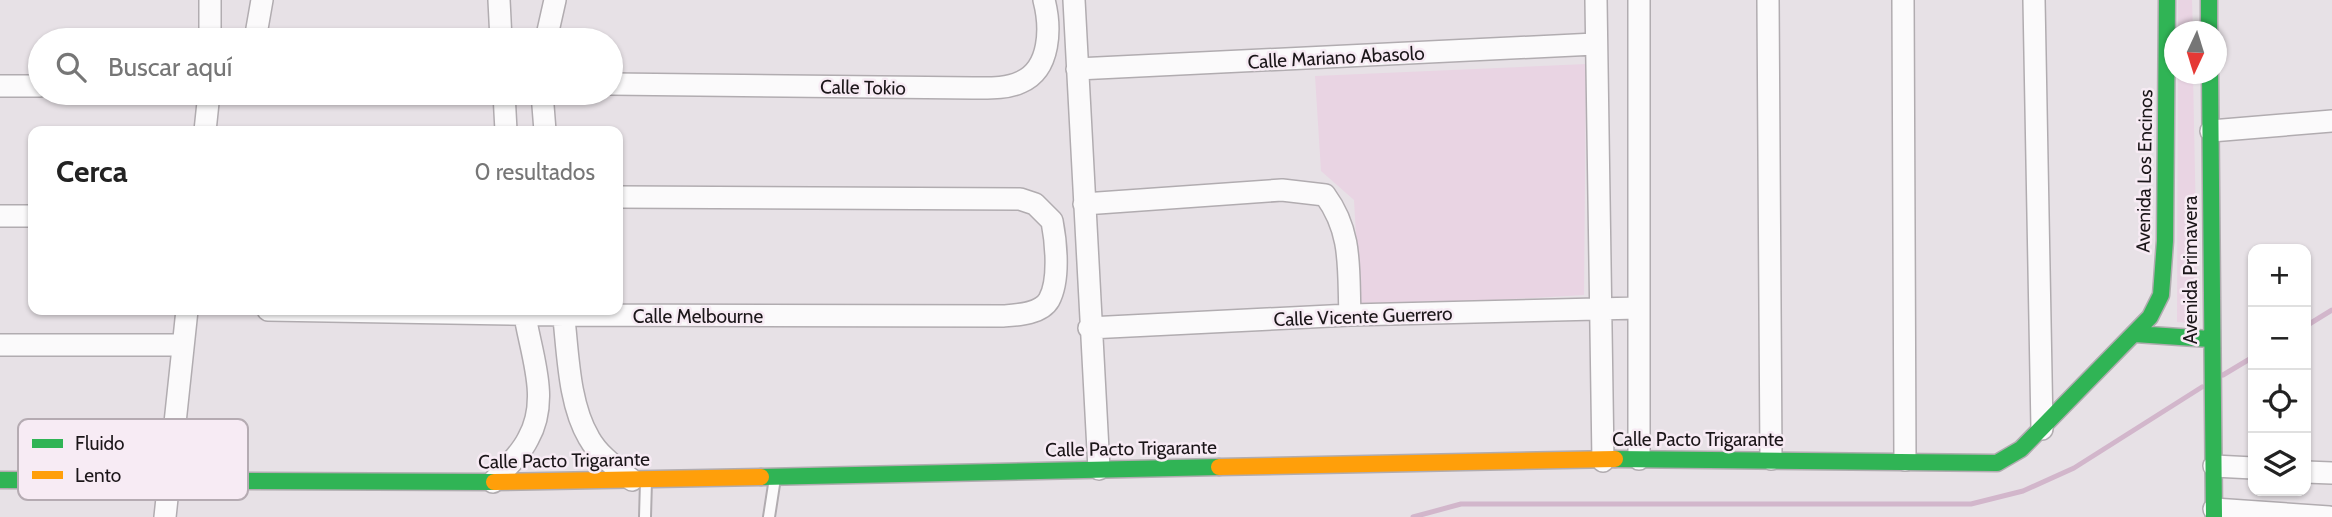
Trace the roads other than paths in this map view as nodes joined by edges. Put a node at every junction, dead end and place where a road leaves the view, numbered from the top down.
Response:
1 (210, 0) edge
2 (262, 0) edge
3 (499, 0) edge
4 (555, 0) edge
5 (1044, 0) edge
6 (1074, 0) edge
7 (1596, 0) edge
8 (1639, 0) edge
9 (1768, 0) edge
10 (1903, 0) edge
11 (2034, 0) edge
12 (2167, 0) edge
13 (2209, 0) edge
14 (2210, 21) edge
15 (210, 28) edge
16 (257, 28) edge
17 (501, 28) edge
18 (549, 28) edge
19 (1595, 44) junction
20 (1077, 69) junction
21 (623, 83) edge
22 (2210, 84) edge
23 (0, 86) edge
24 (28, 86) edge
25 (208, 105) edge
26 (505, 105) edge
27 (543, 105) edge
28 (2332, 121) edge
29 (206, 126) edge
30 (506, 126) edge
31 (545, 126) edge
32 (2211, 131) junction
33 (623, 197) edge
34 (1084, 204) junction
35 (0, 216) edge
36 (28, 216) edge
37 (1638, 308) junction
38 (1600, 309) junction
39 (623, 313) edge
40 (186, 315) edge
41 (526, 315) edge
42 (564, 315) edge
43 (1350, 316) junction
44 (1089, 328) junction
45 (2135, 334) junction
46 (2210, 344) junction
47 (0, 345) edge
48 (183, 345) junction
49 (175, 419) edge
50 (2042, 429) junction
51 (1771, 459) junction
52 (1639, 460) junction
53 (1905, 460) junction
54 (1603, 461) junction
55 (2214, 466) junction
56 (2248, 468) edge
57 (1099, 469) junction
58 (2311, 472) edge
59 (2332, 474) edge
60 (775, 477) junction
61 (0, 480) edge
62 (18, 480) edge
63 (248, 480) edge
64 (639, 480) junction
65 (493, 482) junction
66 (2214, 513) edge
67 (645, 517) edge
68 (769, 517) edge
69 (2329, 517) edge

1 - 15 street
2 - 16 street
3 - 17 street
4 - 18 street
5 - 21 street, Calle Tokio
6 - 20 street
7 - 19 street
8 - 37 street
9 - 51 street
10 - 53 street
11 - 50 street
12 - 45 street, Avenida Los Encinos
13 - 14 street
19 - 20 street, Calle Mariano Abasolo
19 - 38 street
20 - 34 street
22 - 32 street, Avenida Primavera
23 - 24 street
25 - 29 street
26 - 30 street
27 - 31 street
28 - 32 street
32 - 46 street, Avenida Primavera
33 - 39 street, Calle Melbourne
34 - 43 street
34 - 44 street
35 - 36 street
37 - 38 street, Calle Vicente Guerrero
37 - 52 street
38 - 43 street, Calle Vicente Guerrero
38 - 54 street
40 - 48 street
41 - 65 street
42 - 64 street
43 - 44 street, Calle Vicente Guerrero
44 - 57 street
45 - 46 street
45 - 50 street, Calle Pacto Trigarante
46 - 55 street, Avenida Primavera
47 - 48 street
48 - 49 street
50 - 53 street, Calle Pacto Trigarante
51 - 52 street, Calle Pacto Trigarante
51 - 53 street, Calle Pacto Trigarante
52 - 54 street, Calle Pacto Trigarante
54 - 57 street, Calle Pacto Trigarante
55 - 56 street
55 - 66 street, Avenida Primavera
57 - 60 street, Calle Pacto Trigarante
58 - 59 street
60 - 64 street, Calle Pacto Trigarante
60 - 68 lane
61 - 62 street, Calle Pacto Trigarante
63 - 65 street, Calle Pacto Trigarante
64 - 65 street, Calle Pacto Trigarante
64 - 67 lane
66 - 69 street

